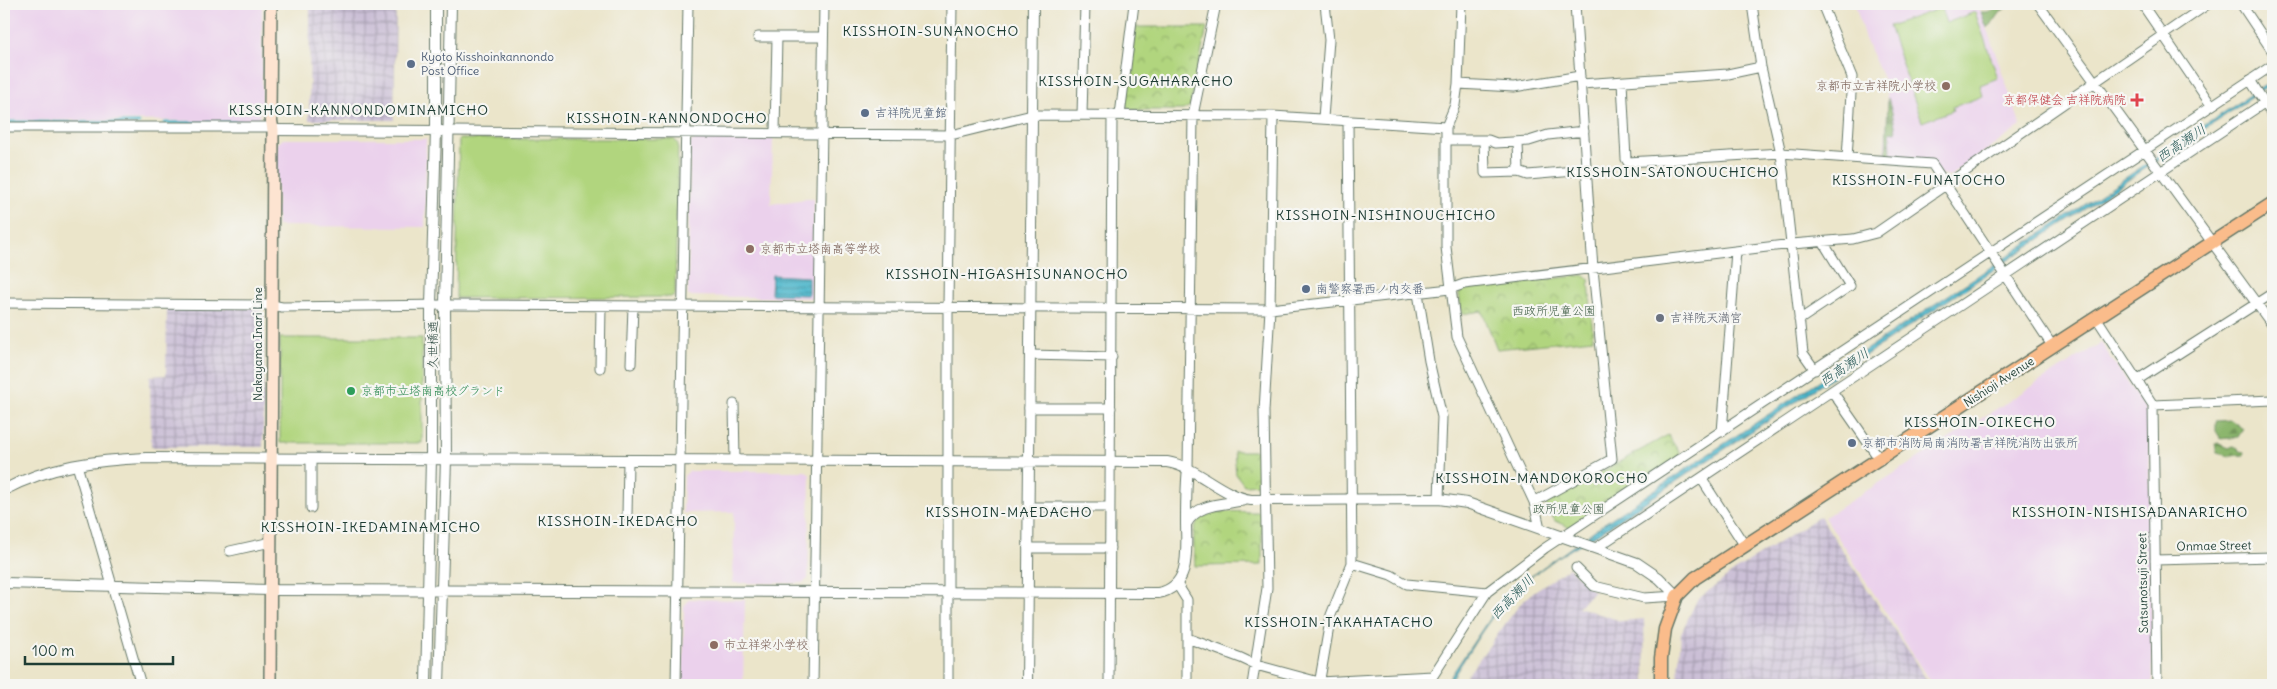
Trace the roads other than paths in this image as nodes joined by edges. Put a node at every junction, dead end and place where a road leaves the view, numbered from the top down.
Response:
1 (271, 4) edge
2 (436, 4) edge
3 (451, 4) edge
4 (688, 4) edge
5 (824, 4) edge
6 (952, 4) edge
7 (1033, 4) edge
8 (1086, 4) edge
9 (1134, 4) edge
10 (1216, 4) edge
11 (1325, 4) edge
12 (1461, 4) edge
13 (1575, 4) edge
14 (1752, 4) edge
15 (1822, 4) edge
16 (2038, 4) edge
17 (2142, 4) edge
18 (2208, 4) edge
19 (2241, 4) edge
20 (2163, 34) junction
21 (758, 37) dead end
22 (777, 37) junction
23 (823, 37) junction
24 (2273, 52) edge
25 (2273, 65) edge
26 (1761, 67) junction
27 (1580, 80) junction
28 (2250, 80) junction
29 (2095, 81) junction
30 (1622, 82) junction
31 (1458, 84) junction
32 (2273, 96) edge
33 (2264, 102) junction
34 (2212, 105) junction
35 (1032, 115) junction
36 (1082, 115) junction
37 (1116, 115) junction
38 (1193, 116) junction
39 (1273, 116) junction
40 (2273, 116) edge
41 (1323, 118) junction
42 (1348, 121) junction
43 (4, 127) edge
44 (1446, 127) junction
45 (272, 128) junction
46 (436, 130) junction
47 (448, 131) junction
48 (687, 131) junction
49 (776, 132) junction
50 (1584, 132) junction
51 (822, 133) junction
52 (951, 135) junction
53 (1446, 140) junction
54 (1484, 140) junction
55 (1518, 142) junction
56 (2146, 152) junction
57 (1781, 153) junction
58 (1847, 158) junction
59 (1586, 170) junction
60 (2160, 171) junction
61 (1519, 172) junction
62 (1945, 185) junction
63 (2273, 203) edge
64 (1823, 242) junction
65 (2213, 243) junction
66 (1792, 244) junction
67 (1736, 251) junction
68 (1990, 254) junction
69 (1593, 269) junction
70 (2004, 276) junction
71 (1450, 289) junction
72 (1418, 293) junction
73 (2273, 293) edge
74 (1349, 301) junction
75 (4, 303) edge
76 (2257, 303) junction
77 (272, 305) junction
78 (431, 305) junction
79 (446, 305) junction
80 (601, 306) junction
81 (633, 306) junction
82 (820, 306) junction
83 (948, 306) junction
84 (683, 307) junction
85 (1030, 307) junction
86 (1270, 308) junction
87 (1113, 309) junction
88 (1191, 309) junction
89 (2096, 317) junction
90 (1799, 320) junction
91 (2273, 326) edge
92 (2052, 347) junction
93 (1030, 355) junction
94 (1112, 357) junction
95 (631, 364) dead end
96 (600, 368) dead end
97 (1815, 370) junction
98 (2137, 380) junction
99 (1832, 392) junction
100 (2273, 400) edge
101 (734, 404) dead end
102 (2153, 405) junction
103 (1029, 408) junction
104 (1111, 408) junction
105 (1722, 432) junction
106 (272, 458) junction
107 (431, 458) junction
108 (311, 459) junction
109 (446, 459) junction
110 (628, 460) junction
111 (680, 460) junction
112 (735, 460) junction
113 (816, 460) junction
114 (1029, 460) junction
115 (1880, 460) junction
116 (947, 461) junction
117 (1110, 461) junction
118 (77, 465) junction
119 (1188, 468) junction
120 (1701, 478) junction
121 (4, 490) edge
122 (1246, 499) junction
123 (1439, 499) junction
124 (1266, 500) junction
125 (1351, 500) junction
126 (1534, 502) junction
127 (1028, 507) junction
128 (1110, 507) junction
129 (311, 508) dead end
130 (627, 516) dead end
131 (1186, 524) junction
132 (1540, 528) junction
133 (1565, 538) junction
134 (271, 542) junction
135 (1744, 546) junction
136 (1028, 548) junction
137 (1110, 548) junction
138 (1594, 548) junction
139 (230, 551) dead end
140 (2273, 557) edge
141 (2155, 560) junction
142 (1352, 563) junction
143 (1576, 568) dead end
144 (4, 583) edge
145 (1176, 584) junction
146 (113, 586) junction
147 (271, 590) junction
148 (428, 590) junction
149 (441, 590) junction
150 (948, 591) junction
151 (677, 592) junction
152 (815, 592) junction
153 (1487, 592) junction
154 (1110, 593) junction
155 (1028, 594) junction
156 (1677, 596) junction
157 (1188, 638) junction
158 (1256, 665) junction
159 (1433, 676) junction
160 (1319, 684) edge
161 (141, 685) edge
162 (270, 685) edge
163 (426, 685) edge
164 (440, 685) edge
165 (676, 685) edge
166 (813, 685) edge
167 (948, 685) edge
168 (1026, 685) edge
169 (1109, 685) edge
170 (1187, 685) edge
171 (1252, 685) edge
172 (1427, 685) edge
173 (1661, 685) edge
174 (2157, 685) edge

1 - 45 main road, Nakayama Inari Line
2 - 46 street, 久世橋通
3 - 47 street, 久世橋通
4 - 48 street
5 - 23 street
6 - 52 street
7 - 35 street
8 - 36 street
9 - 37 street
10 - 38 street
11 - 41 street
12 - 31 street
13 - 27 street
14 - 26 street
15 - 58 street
16 - 29 street
17 - 20 street
18 - 20 street
19 - 24 street
20 - 29 street
20 - 34 street
21 - 22 street
22 - 23 street
22 - 49 street
23 - 51 street
25 - 28 street
26 - 30 street
26 - 57 street
27 - 30 street
27 - 31 street
27 - 50 street
28 - 33 street
28 - 34 street
29 - 56 street
29 - 62 street
30 - 57 street
31 - 44 street
32 - 33 street
33 - 40 street
33 - 60 street
34 - 56 street
35 - 36 street
35 - 52 street
35 - 85 street
36 - 37 street
37 - 38 street
37 - 87 street
38 - 39 street
38 - 88 street
39 - 41 street
39 - 86 street
41 - 42 street
42 - 44 street
42 - 74 street
43 - 45 street
44 - 53 street
45 - 46 street
45 - 77 main road, Nakayama Inari Line
46 - 47 street
46 - 78 street, 久世橋通
47 - 48 street
47 - 79 street, 久世橋通
48 - 49 street
48 - 84 street
49 - 51 street
50 - 55 street
50 - 59 street
51 - 52 street
51 - 82 street
52 - 83 street
53 - 54 street
53 - 71 street
54 - 55 street
54 - 61 street
55 - 61 street
56 - 60 street
56 - 68 street
57 - 58 street
57 - 66 street
58 - 62 street
59 - 61 street
59 - 69 street
60 - 65 street
60 - 70 street
62 - 64 street
62 - 68 street
63 - 65 main road, Nishioji Avenue
64 - 66 street
64 - 90 street
65 - 76 street
65 - 89 main road, Nishioji Avenue
66 - 67 street
66 - 90 street
67 - 69 street
67 - 105 street
68 - 70 street
68 - 97 street
69 - 71 street
69 - 126 street
70 - 92 street
70 - 99 street
71 - 72 street
71 - 126 street
72 - 74 street
72 - 123 street
73 - 76 street
74 - 86 street
74 - 125 street
75 - 77 street
76 - 91 street
76 - 98 street
77 - 78 street
77 - 106 main road, Nakayama Inari Line
78 - 79 street
78 - 107 street, 久世橋通
79 - 80 street
79 - 109 street, 久世橋通
80 - 81 street
80 - 96 street
81 - 84 street
81 - 95 street
82 - 83 street
82 - 84 street
82 - 113 street
83 - 85 street
83 - 116 street
84 - 111 street
85 - 87 street
85 - 93 street
86 - 88 street
86 - 124 street
87 - 88 street
87 - 94 street
88 - 119 street
89 - 92 main road, Nishioji Avenue
89 - 98 street
90 - 97 street
92 - 115 main road, Nishioji Avenue
93 - 94 street
93 - 103 street
94 - 104 street
97 - 105 street
98 - 102 street
99 - 115 street
99 - 120 street
100 - 102 street
101 - 112 street
102 - 141 street, Satsunotsuji Street
103 - 104 street
103 - 114 street
104 - 117 street
105 - 133 street
106 - 108 street
106 - 118 street
106 - 134 main road, Nakayama Inari Line
107 - 108 street
107 - 109 street
107 - 148 street, 久世橋通
108 - 129 street
109 - 110 street
109 - 149 street, 久世橋通
110 - 111 street
110 - 130 street
111 - 112 street
111 - 151 street
112 - 113 street
113 - 116 street
113 - 152 street
114 - 116 street
114 - 117 street
114 - 127 street
115 - 135 main road, Nishioji Avenue
116 - 150 street
117 - 119 street
117 - 128 street
118 - 121 street
118 - 146 street
119 - 122 street
119 - 131 street
120 - 135 street
120 - 138 street
122 - 124 street
122 - 131 street
123 - 125 street
123 - 132 street
124 - 125 street
124 - 158 street
125 - 142 street
126 - 132 street
127 - 128 street
127 - 136 street
128 - 137 street
131 - 145 street
132 - 133 street
133 - 138 street
133 - 153 street
134 - 139 street
134 - 147 main road, Nakayama Inari Line
135 - 156 main road, Nishioji Avenue
136 - 137 street
136 - 155 street
137 - 154 street
138 - 156 street
140 - 141 street, Onmae Street
141 - 174 street, Satsunotsuji Street
142 - 153 street
142 - 160 street
143 - 156 street
144 - 146 street
145 - 154 street
145 - 157 street
146 - 147 street
146 - 161 street
147 - 148 street
147 - 162 main road, Nakayama Inari Line
148 - 149 street
148 - 163 street, 久世橋通
149 - 151 street
149 - 164 street, 久世橋通
150 - 152 street
150 - 155 street
150 - 167 street
151 - 152 street
151 - 165 street
152 - 166 street
153 - 159 street
154 - 155 street
154 - 169 street
155 - 168 street
156 - 173 main road
157 - 158 street
157 - 170 street
158 - 160 street
158 - 171 street
159 - 160 street
159 - 172 street

